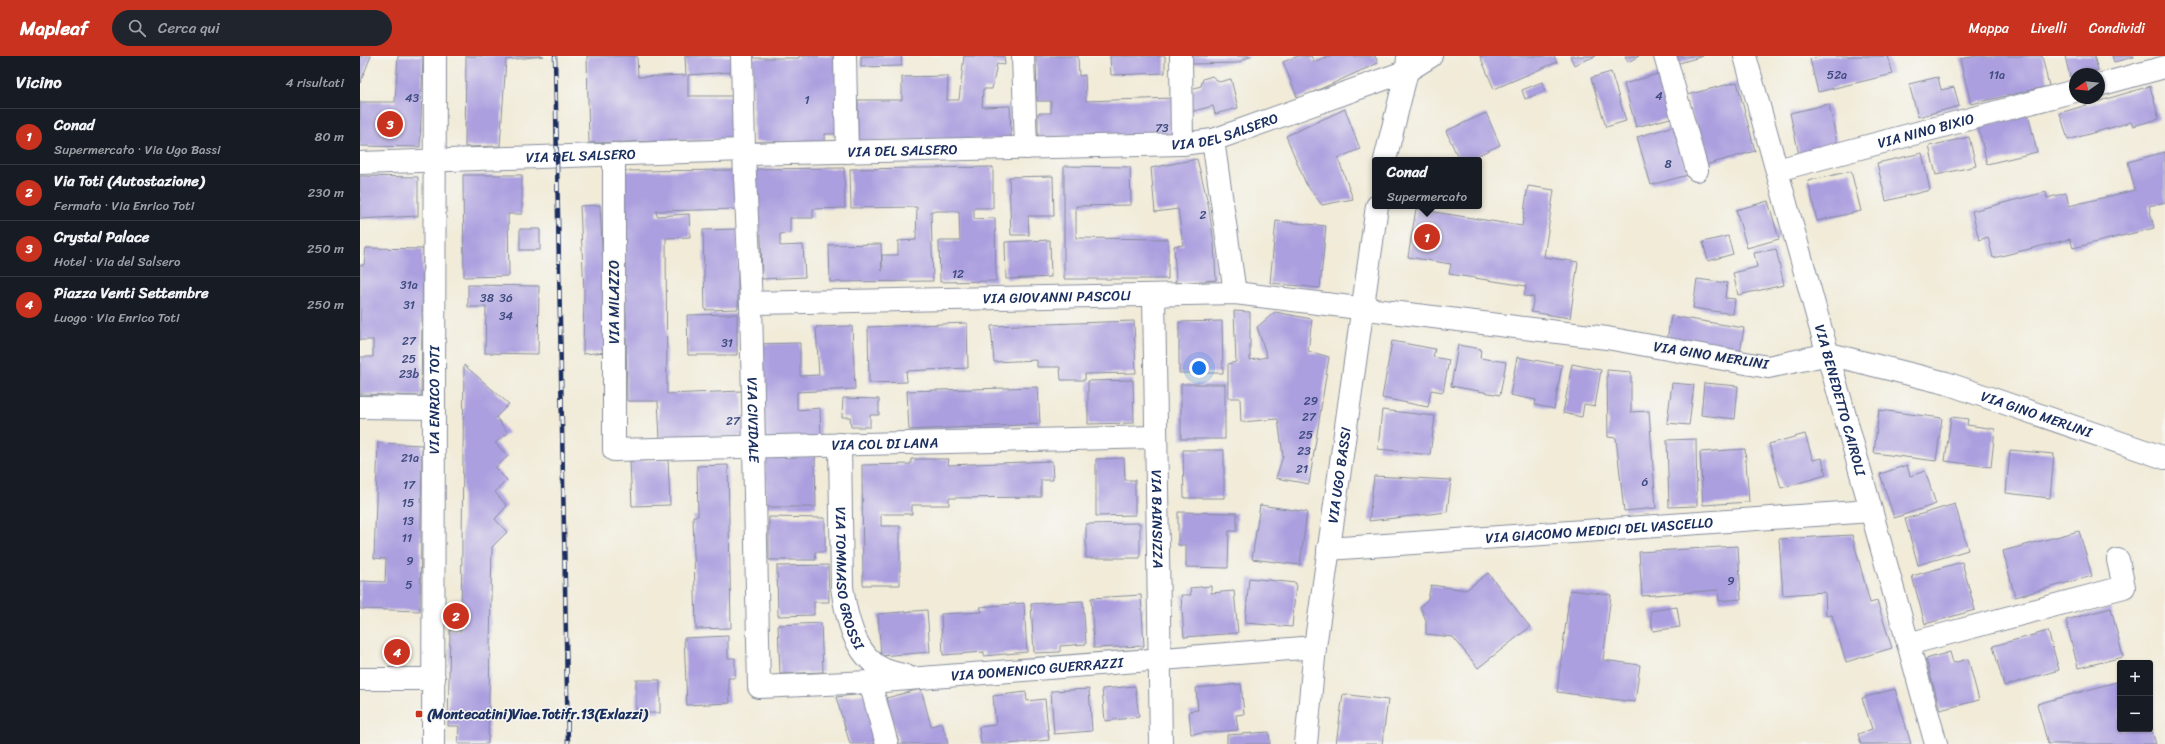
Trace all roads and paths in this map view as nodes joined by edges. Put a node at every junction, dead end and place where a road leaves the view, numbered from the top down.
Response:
1 (435, 56) edge
2 (742, 56) edge
3 (845, 56) edge
4 (1023, 56) edge
5 (1181, 56) edge
6 (1431, 56) edge
7 (1664, 56) edge
8 (1745, 56) edge
9 (1407, 64) edge
10 (2165, 68) edge
11 (2105, 83) edge
12 (2069, 93) edge
13 (1213, 140) junction
14 (1182, 144) junction
15 (1026, 148) junction
16 (744, 152) junction
17 (847, 152) junction
18 (614, 154) junction
19 (1386, 157) edge
20 (435, 161) junction
21 (360, 163) edge
22 (1697, 170) dead end
23 (1777, 170) junction
24 (1377, 209) edge
25 (1235, 293) junction
26 (1154, 295) junction
27 (751, 303) junction
28 (1362, 307) junction
29 (1829, 354) junction
30 (360, 406) edge
31 (434, 408) junction
32 (1156, 437) junction
33 (840, 444) junction
34 (754, 446) junction
35 (614, 450) joint
36 (2165, 458) edge
37 (1871, 511) junction
38 (1328, 549) junction
39 (2118, 560) dead end
40 (1908, 644) junction
41 (1315, 647) junction
42 (1160, 658) junction
43 (913, 678) junction
44 (360, 679) edge
45 (434, 679) junction
46 (870, 682) junction
47 (759, 686) joint
48 (433, 744) edge
49 (888, 744) edge
50 (1161, 744) edge
51 (1306, 744) edge
52 (1936, 744) edge

1 - 20 street, VIA ENRICO TOTI
2 - 16 street, VIA CIVIDALE
3 - 17 street
4 - 15 street
5 - 14 street
6 - 9 street, VIA DEL SALSERO
7 - 22 street
8 - 23 street, VIA BENEDETTO CAIROLI
9 - 13 street, VIA DEL SALSERO
9 - 19 street
10 - 11 street
12 - 23 street, VIA NINO BIXIO
13 - 14 street, VIA DEL SALSERO
13 - 25 street
14 - 15 street, VIA DEL SALSERO
15 - 17 street, VIA DEL SALSERO
16 - 17 street, VIA DEL SALSERO
16 - 18 street, VIA DEL SALSERO
16 - 27 street, VIA CIVIDALE
18 - 20 street, VIA DEL SALSERO
18 - 35 street, VIA MILAZZO
20 - 21 street, VIA DEL SALSERO
20 - 31 street, VIA ENRICO TOTI
23 - 29 street, VIA BENEDETTO CAIROLI
24 - 28 street, VIA UGO BASSI
25 - 26 street, VIA GIOVANNI PASCOLI
25 - 28 street, VIA GIOVANNI PASCOLI
26 - 27 street, VIA GIOVANNI PASCOLI
26 - 32 street, VIA BAINSIZZA
27 - 34 street, VIA CIVIDALE
28 - 29 street, VIA GINO MERLINI
28 - 38 street, VIA UGO BASSI
29 - 36 street, VIA GINO MERLINI
29 - 37 street, VIA BENEDETTO CAIROLI
30 - 31 street
31 - 45 street, VIA ENRICO TOTI
32 - 33 street, VIA COL DI LANA
32 - 42 street, VIA BAINSIZZA
33 - 34 street, VIA COL DI LANA
33 - 43 street, VIA TOMMASO GROSSI
34 - 35 street, VIA COL DI LANA
34 - 47 street, VIA CIVIDALE
37 - 38 street, VIA GIACOMO MEDICI DEL VASCELLO
37 - 40 street, VIA BENEDETTO CAIROLI
38 - 41 street, VIA UGO BASSI
39 - 40 street
40 - 52 street, VIA BENEDETTO CAIROLI
41 - 42 street, VIA DOMENICO GUERRAZZI
41 - 51 street, VIA UGO BASSI
42 - 43 street, VIA DOMENICO GUERRAZZI
42 - 50 street, VIA BAINSIZZA
43 - 46 street, VIA DOMENICO GUERRAZZI
44 - 45 street
45 - 48 street, VIA ENRICO TOTI
46 - 47 street, VIA DOMENICO GUERRAZZI
46 - 49 street

